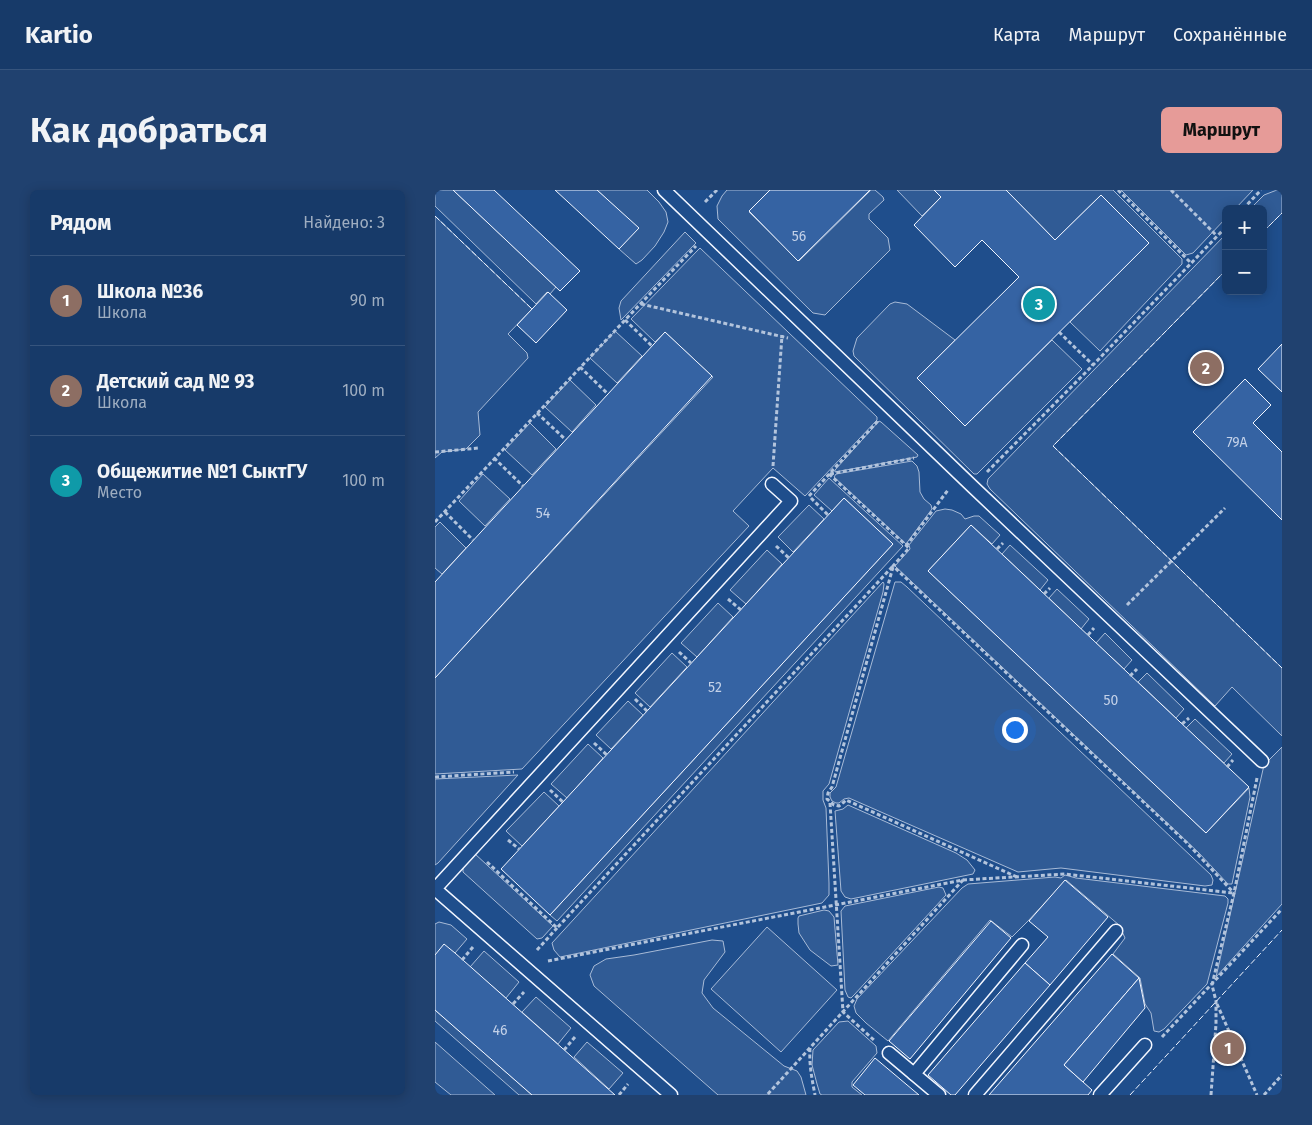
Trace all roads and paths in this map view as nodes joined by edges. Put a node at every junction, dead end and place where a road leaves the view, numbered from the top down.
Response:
1 (664, 190) edge
2 (1118, 190) edge
3 (1171, 190) edge
4 (1261, 191) edge
5 (1247, 205) edge
6 (1222, 231) edge
7 (709, 232) junction
8 (1217, 236) junction
9 (1191, 263) junction
10 (640, 304) junction
11 (625, 320) junction
12 (782, 331) dead end
13 (1059, 332) dead end
14 (782, 337) junction
15 (791, 339) dead end
16 (652, 346) dead end
17 (1093, 366) junction
18 (580, 367) junction
19 (608, 394) dead end
20 (537, 412) junction
21 (880, 418) dead end
22 (566, 440) dead end
23 (479, 448) dead end
24 (435, 452) edge
25 (921, 457) dead end
26 (494, 458) junction
27 (829, 474) junction
28 (960, 474) junction
29 (772, 484) joint
30 (523, 486) dead end
31 (973, 487) junction
32 (809, 496) dead end
33 (1225, 508) dead end
34 (445, 512) junction
35 (829, 515) dead end
36 (435, 522) edge
37 (473, 540) dead end
38 (776, 546) dead end
39 (906, 546) junction
40 (789, 558) dead end
41 (893, 566) junction
42 (727, 598) dead end
43 (741, 610) dead end
44 (1113, 619) junction
45 (679, 651) dead end
46 (691, 663) dead end
47 (628, 693) dead end
48 (647, 711) dead end
49 (1262, 761) joint
50 (543, 771) junction
51 (435, 777) edge
52 (830, 803) junction
53 (472, 849) junction
54 (1017, 876) junction
55 (963, 880) junction
56 (1234, 893) junction
57 (836, 905) junction
58 (1282, 909) edge
59 (557, 928) junction
60 (1115, 932) dead end
61 (1022, 945) dead end
62 (523, 966) junction
63 (1212, 985) junction
64 (1216, 1001) junction
65 (843, 1012) junction
66 (576, 1036) dead end
67 (1145, 1045) joint
68 (810, 1048) junction
69 (564, 1050) dead end
70 (889, 1053) joint
71 (914, 1074) junction
72 (1282, 1075) edge
73 (671, 1095) edge
74 (767, 1095) edge
75 (815, 1095) edge
76 (939, 1095) edge
77 (975, 1095) edge
78 (1101, 1095) edge
79 (1211, 1095) edge
80 (1257, 1095) edge
81 (1264, 1095) edge

1 - 7 lane
2 - 9 path
3 - 8 path
4 - 5 path
6 - 8 path
7 - 10 path
7 - 28 lane
8 - 9 path
9 - 17 path
10 - 11 path
10 - 14 path
11 - 16 path
11 - 18 path
12 - 14 path
13 - 17 path
14 - 15 path
14 - 29 path
17 - 31 path
18 - 19 path
18 - 20 path
20 - 22 path
20 - 26 path
21 - 27 path
23 - 24 path
25 - 27 path
26 - 30 path
26 - 34 path
27 - 39 path
28 - 31 lane
28 - 39 path
29 - 50 lane
31 - 44 lane
32 - 35 path
33 - 44 path
34 - 36 path
34 - 37 path
38 - 40 path
39 - 41 path
41 - 52 path
41 - 56 path
41 - 59 path
42 - 43 path
44 - 49 lane
45 - 46 path
47 - 48 path
49 - 56 path
50 - 51 path
50 - 53 lane
52 - 54 path
52 - 57 path
53 - 59 path
53 - 62 lane
54 - 55 path
54 - 56 path
55 - 57 path
55 - 65 path
56 - 63 path
57 - 62 path
57 - 65 path
58 - 63 path
59 - 62 path
60 - 77 lane
61 - 71 lane
62 - 73 lane
63 - 64 path
63 - 67 path
64 - 79 path
64 - 80 path
65 - 68 path
65 - 70 path
66 - 69 path
67 - 78 lane
68 - 74 path
68 - 75 path
70 - 71 lane
71 - 76 lane
72 - 81 path

